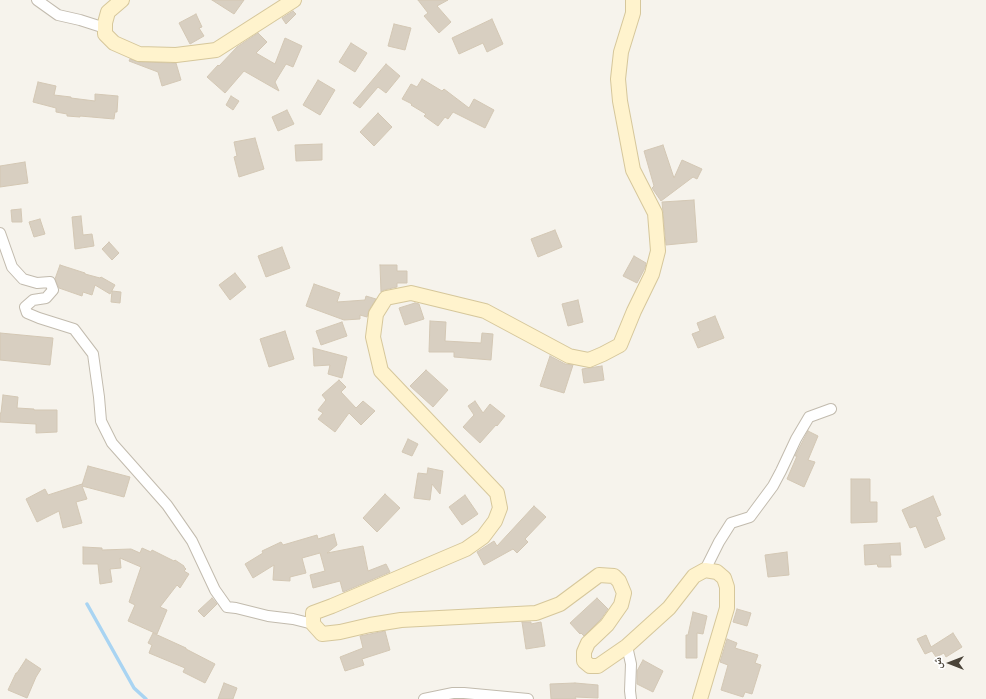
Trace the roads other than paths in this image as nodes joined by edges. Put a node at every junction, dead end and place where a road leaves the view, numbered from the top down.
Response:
1 (37, 0) edge
2 (122, 0) edge
3 (294, 0) edge
4 (633, 0) edge
5 (105, 28) junction
6 (0, 233) edge
7 (831, 409) dead end
8 (705, 570) junction
9 (313, 624) junction
10 (627, 646) junction
11 (424, 699) edge
12 (528, 699) edge
13 (631, 699) edge
14 (700, 699) edge

1 - 5 street
2 - 5 street
3 - 5 street
4 - 9 street
6 - 9 street
7 - 8 street
8 - 10 street
8 - 14 street
9 - 10 street
10 - 13 street
11 - 12 street

